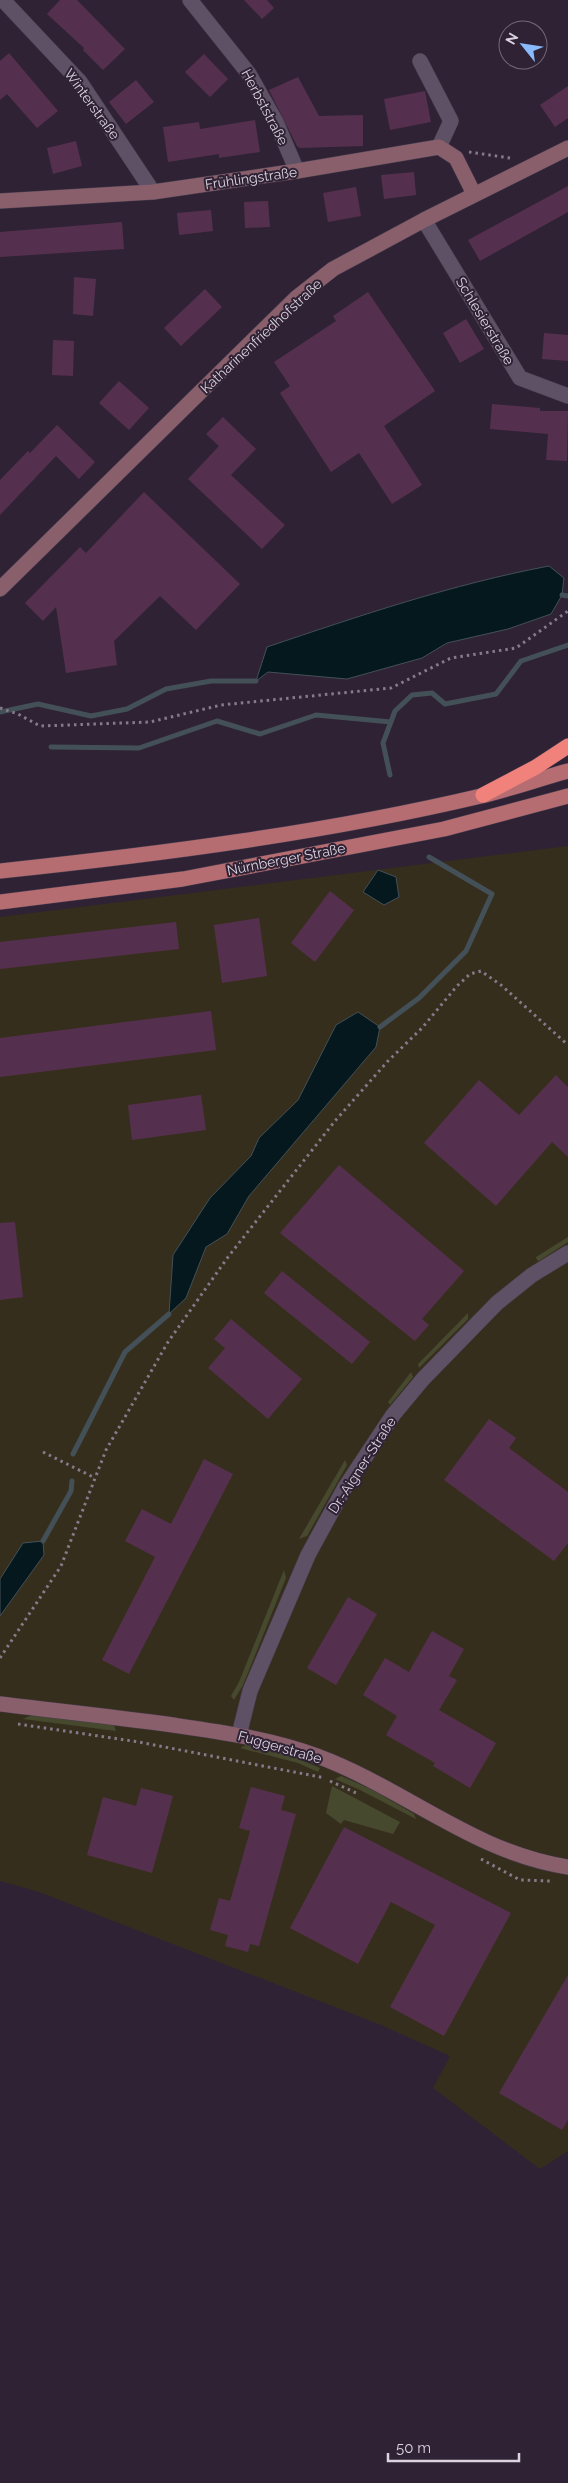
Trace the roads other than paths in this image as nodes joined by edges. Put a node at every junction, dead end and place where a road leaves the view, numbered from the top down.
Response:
1 (3, 0) edge
2 (190, 0) edge
3 (420, 61) dead end
4 (439, 147) junction
5 (568, 148) edge
6 (297, 171) junction
7 (153, 192) junction
8 (474, 194) junction
9 (0, 201) edge
10 (424, 220) junction
11 (568, 396) edge
12 (0, 589) edge
13 (568, 746) edge
14 (568, 771) edge
15 (483, 795) junction
16 (568, 796) edge
17 (0, 871) edge
18 (0, 902) edge
19 (568, 1253) edge
20 (0, 1704) edge
21 (240, 1735) junction
22 (568, 1867) edge

1 - 7 street, Winterstraße
2 - 6 street, Herbststraße
3 - 4 street
4 - 6 street, Frühlingstraße
4 - 8 street
5 - 8 street, Katharinenfriedhofstraße
6 - 7 street, Frühlingstraße
7 - 9 street, Frühlingstraße
8 - 10 street, Katharinenfriedhofstraße
10 - 11 street, Schlesierstraße
10 - 12 street, Katharinenfriedhofstraße
13 - 15 highway
14 - 15 main road, Nürnberger Straße
15 - 17 main road, Nürnberger Straße
16 - 18 main road, Nürnberger Straße
19 - 21 street, Dr.-Aigner-Straße
20 - 21 street, Fuggerstraße
21 - 22 street, Fuggerstraße

